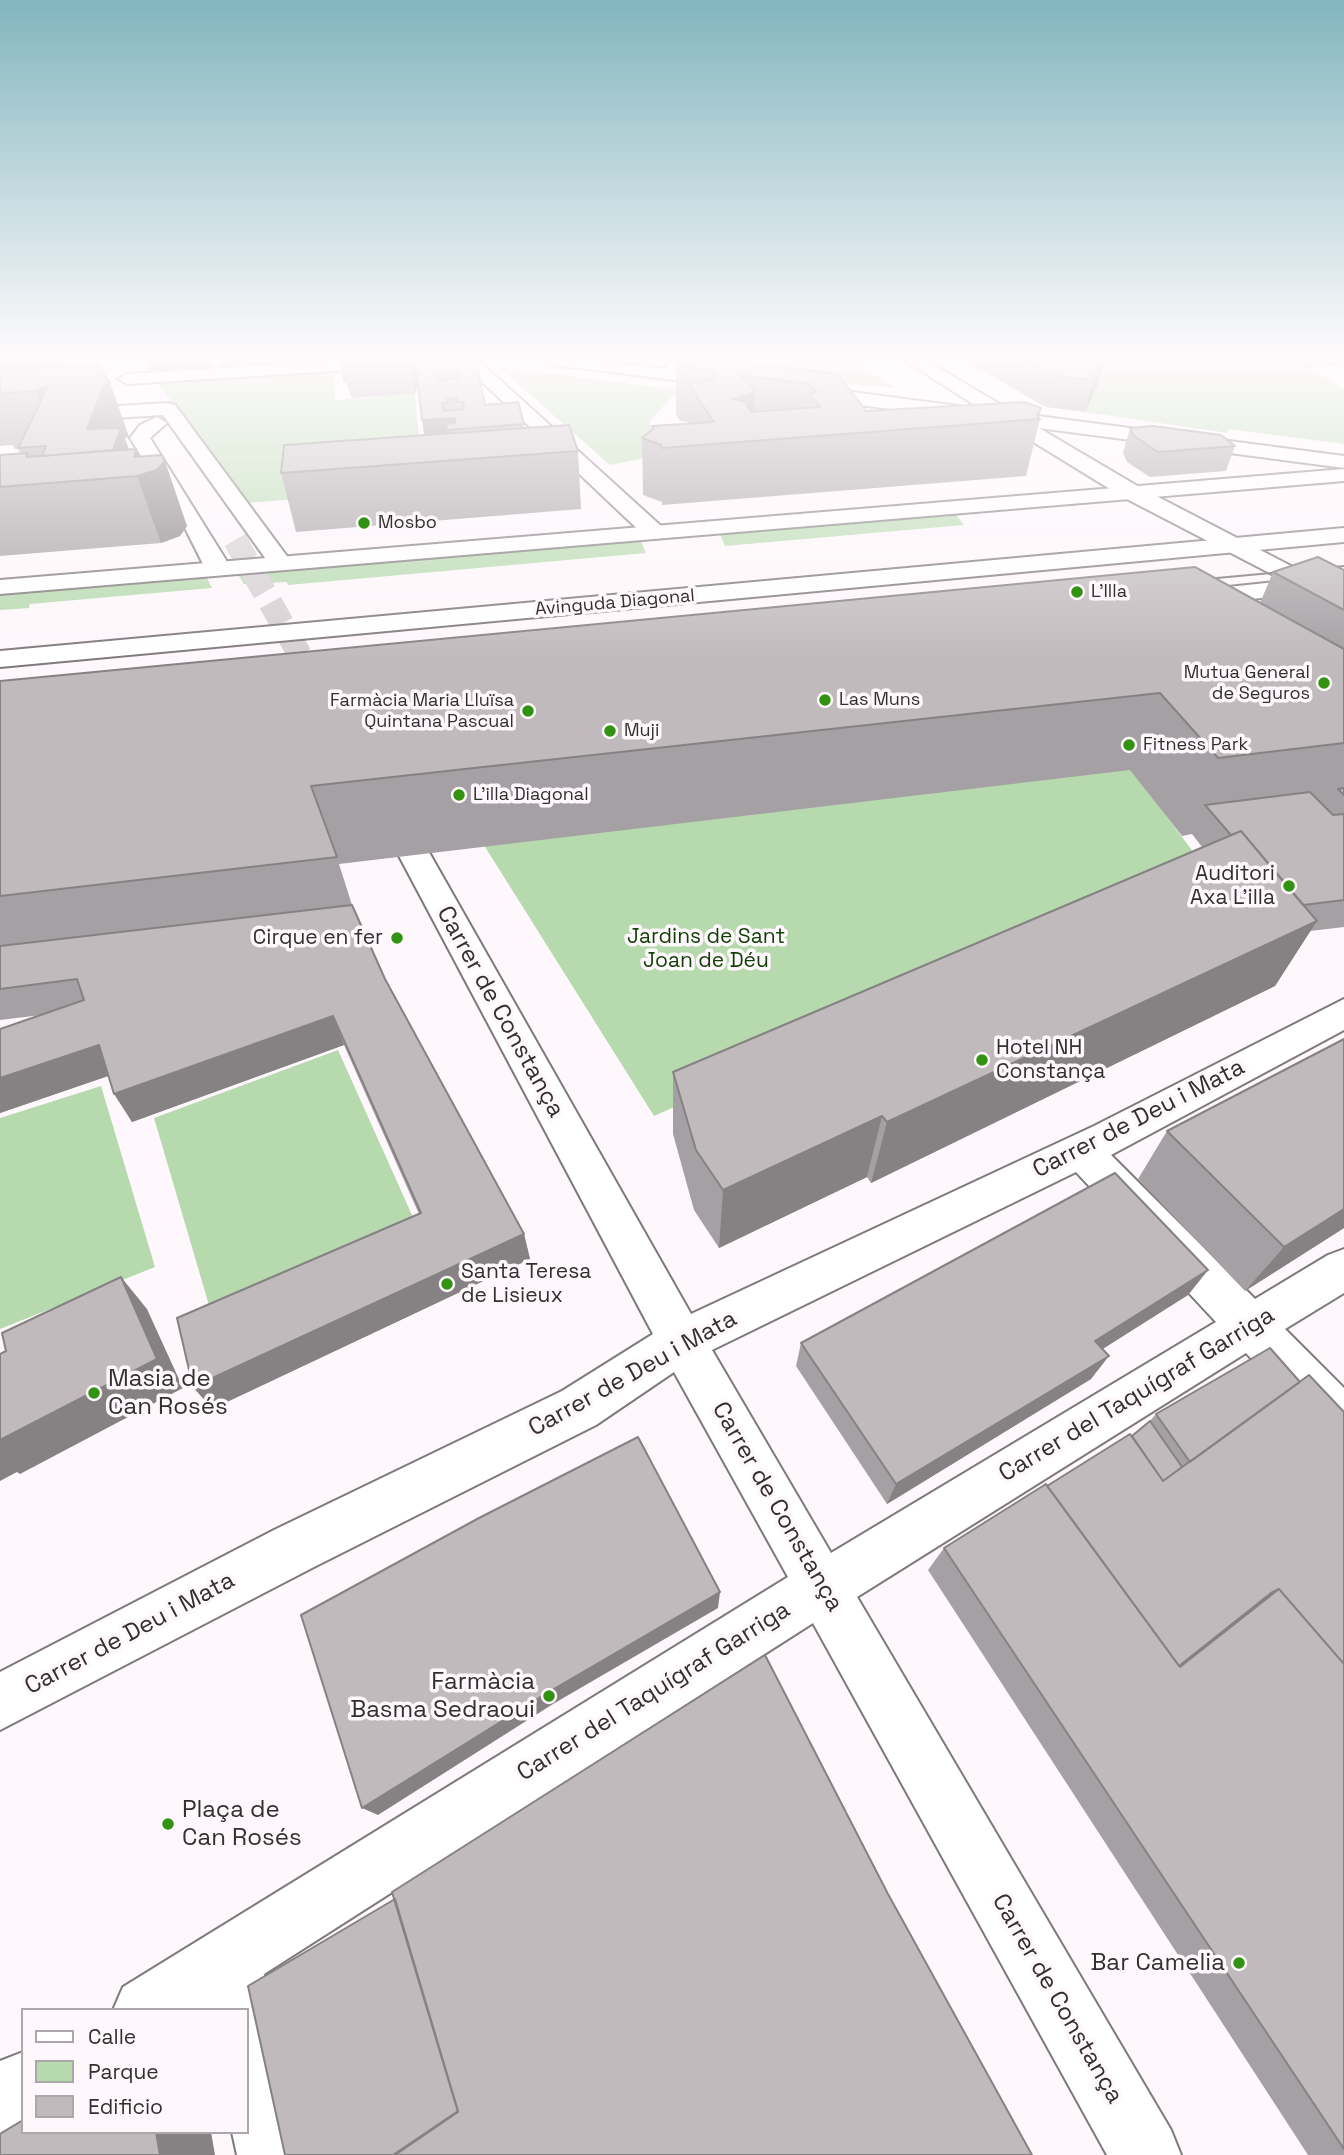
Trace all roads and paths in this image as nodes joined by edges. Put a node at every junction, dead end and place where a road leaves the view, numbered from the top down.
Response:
1 (154, 461) edge
2 (183, 461) edge
3 (197, 461) edge
4 (577, 461) edge
5 (1080, 461) edge
6 (1344, 475) edge
7 (193, 479) dead end
8 (1131, 492) junction
9 (654, 532) junction
10 (1344, 535) edge
11 (1230, 546) junction
12 (278, 559) junction
13 (216, 569) junction
14 (1344, 583) edge
15 (1312, 586) junction
16 (0, 587) edge
17 (1162, 600) edge
18 (1344, 601) edge
19 (0, 659) edge
20 (414, 854) dead end
21 (1341, 1019) edge
22 (1080, 1150) junction
23 (1344, 1269) edge
24 (1251, 1326) junction
25 (682, 1341) junction
26 (1344, 1422) edge
27 (821, 1588) junction
28 (0, 1702) edge
29 (234, 1984) edge
30 (153, 2008) edge
31 (248, 2043) edge
32 (21, 2087) edge
33 (0, 2100) edge
34 (272, 2155) edge
35 (1146, 2155) edge

1 - 13 street
2 - 7 street
3 - 12 street
4 - 9 street
5 - 8 street
6 - 8 street
8 - 9 street
8 - 11 street
9 - 12 street
10 - 11 street, Avinguda Diagonal
11 - 15 street
11 - 19 street, Avinguda Diagonal
12 - 13 street
13 - 16 street
14 - 15 street
15 - 17 street
15 - 18 street
20 - 25 street, Carrer de Constança
21 - 22 street, Carrer de Deu i Mata
22 - 24 street
22 - 25 street, Carrer de Deu i Mata
23 - 24 street, Carrer del Taquígraf Garriga
24 - 26 street
24 - 27 street, Carrer del Taquígraf Garriga
25 - 27 street, Carrer de Constança
25 - 28 street, Carrer de Deu i Mata
27 - 29 street, Carrer del Taquígraf Garriga
27 - 35 street, Carrer de Constança
29 - 30 street, Carrer del Taquígraf Garriga
31 - 34 street
32 - 33 street

